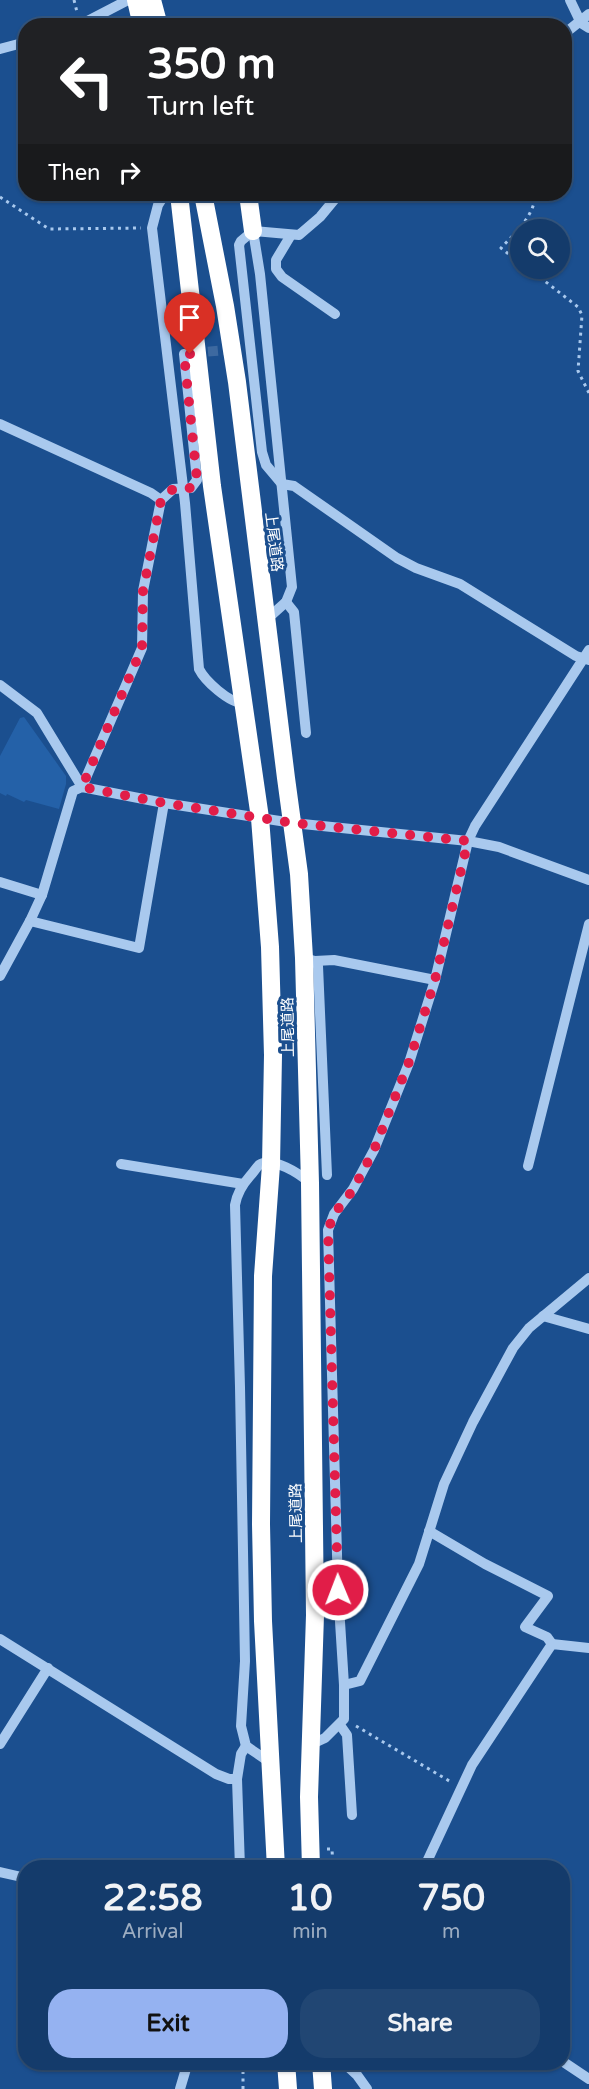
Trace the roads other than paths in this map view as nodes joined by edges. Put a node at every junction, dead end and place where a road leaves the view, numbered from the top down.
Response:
1 (128, 0) edge
2 (136, 0) edge
3 (152, 0) edge
4 (570, 0) edge
5 (589, 15) edge
6 (93, 18) edge
7 (140, 18) edge
8 (157, 18) edge
9 (585, 25) edge
10 (18, 44) edge
11 (0, 49) edge
12 (161, 201) edge
13 (180, 201) edge
14 (204, 201) edge
15 (249, 201) edge
16 (333, 201) edge
17 (253, 231) junction
18 (291, 235) junction
19 (335, 314) dead end
20 (190, 354) dead end
21 (0, 424) edge
22 (282, 484) junction
23 (183, 489) junction
24 (161, 500) junction
25 (286, 603) junction
26 (266, 620) junction
27 (588, 656) edge
28 (0, 685) edge
29 (243, 703) junction
30 (306, 733) dead end
31 (82, 787) junction
32 (164, 803) junction
33 (260, 818) junction
34 (293, 823) junction
35 (468, 841) junction
36 (589, 880) edge
37 (0, 882) edge
38 (42, 895) junction
39 (30, 921) junction
40 (589, 924) edge
41 (310, 960) junction
42 (0, 976) edge
43 (435, 980) junction
44 (271, 1163) junction
45 (121, 1164) dead end
46 (528, 1166) dead end
47 (327, 1175) dead end
48 (310, 1183) junction
49 (243, 1184) junction
50 (589, 1278) edge
51 (543, 1316) junction
52 (589, 1329) edge
53 (429, 1531) junction
54 (0, 1639) edge
55 (552, 1644) junction
56 (589, 1648) edge
57 (48, 1668) junction
58 (344, 1686) junction
59 (342, 1722) junction
60 (0, 1744) edge
61 (312, 1744) junction
62 (246, 1746) junction
63 (271, 1763) junction
64 (237, 1779) junction
65 (352, 1815) dead end
66 (240, 1860) edge
67 (276, 1860) edge
68 (311, 1860) edge
69 (428, 1860) edge
70 (0, 1872) edge
71 (18, 1876) edge
72 (570, 2066) edge
73 (186, 2070) edge
74 (287, 2070) edge
75 (322, 2070) edge
76 (352, 2070) edge
77 (589, 2079) edge
78 (180, 2089) edge
79 (288, 2089) edge
80 (323, 2089) edge
81 (368, 2089) edge

1 - 6 street
2 - 7 highway
3 - 8 highway
4 - 9 street
5 - 9 street
10 - 11 street
12 - 23 street
13 - 29 highway, 上尾道路
14 - 26 highway, 上尾道路
15 - 17 highway
16 - 18 street
17 - 18 street
17 - 22 street
17 - 22 street
18 - 19 street
20 - 23 street
21 - 24 street
22 - 25 street
22 - 27 street
23 - 24 street
23 - 29 street
24 - 31 street
25 - 26 street
25 - 30 street
26 - 34 highway, 上尾道路
27 - 35 street
28 - 31 street
29 - 33 highway, 上尾道路
31 - 32 street
31 - 38 street
32 - 33 street
32 - 39 street
33 - 34 street
33 - 44 highway, 上尾道路
34 - 35 street
34 - 41 highway, 上尾道路
35 - 36 street
35 - 43 street
37 - 38 street
38 - 39 street
39 - 42 street
40 - 46 street
41 - 43 street
41 - 47 street
41 - 48 highway, 上尾道路
43 - 58 street
44 - 48 street
44 - 49 street
44 - 63 highway, 上尾道路
45 - 49 street
48 - 61 highway, 上尾道路
49 - 62 street
50 - 51 street
51 - 52 street
51 - 53 street
53 - 55 street
53 - 58 street
54 - 57 street
55 - 56 street
55 - 69 street
57 - 60 street
57 - 64 street
58 - 59 street
59 - 61 street
59 - 65 street
61 - 68 highway, 上尾道路
62 - 63 street
62 - 64 street
63 - 67 highway, 上尾道路
64 - 66 street
70 - 71 street
72 - 77 street
73 - 78 street
74 - 79 highway
75 - 80 highway
76 - 81 street

